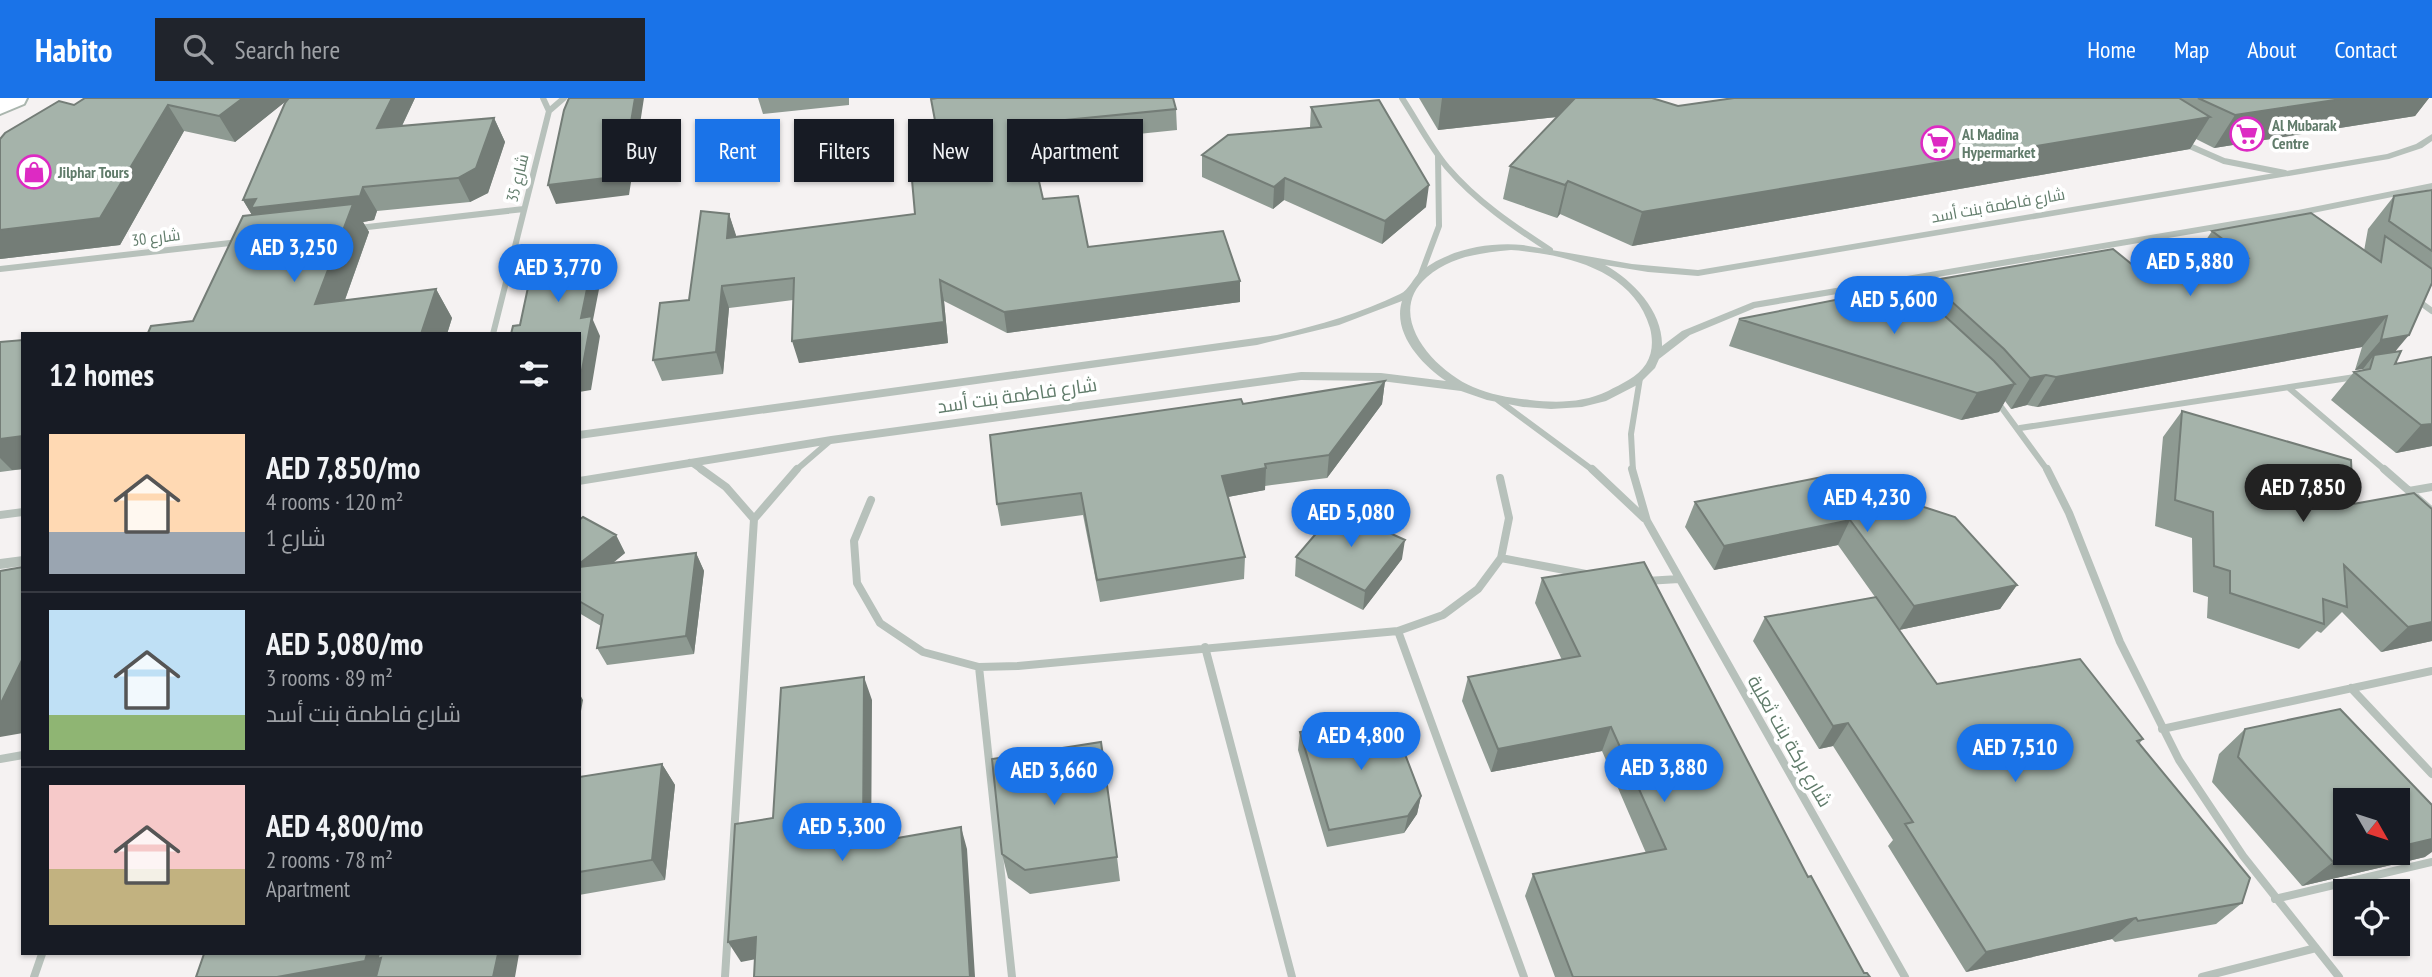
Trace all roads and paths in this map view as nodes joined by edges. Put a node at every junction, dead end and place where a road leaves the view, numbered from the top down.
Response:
1 (14, 98) edge
2 (543, 98) edge
3 (564, 98) edge
4 (1402, 98) edge
5 (0, 106) edge
6 (549, 111) junction
7 (2173, 137) edge
8 (2432, 137) edge
9 (2419, 146) junction
10 (2432, 147) edge
11 (1438, 155) junction
12 (2285, 173) junction
13 (2432, 186) edge
14 (524, 209) junction
15 (2298, 213) junction
16 (2308, 221) edge
17 (357, 228) dead end
18 (246, 241) edge
19 (1550, 250) junction
20 (1566, 254) junction
21 (0, 269) edge
22 (1420, 278) junction
23 (1875, 283) junction
24 (1885, 292) edge
25 (1409, 294) junction
26 (2411, 295) edge
27 (2432, 311) edge
28 (493, 332) edge
29 (1655, 356) junction
30 (2367, 375) edge
31 (1640, 378) junction
32 (1462, 387) junction
33 (2289, 388) junction
34 (1990, 393) edge
35 (1498, 400) junction
36 (2020, 428) junction
37 (581, 435) edge
38 (831, 440) junction
39 (690, 463) junction
40 (1500, 478) dead end
41 (581, 481) edge
42 (2432, 487) edge
43 (2409, 491) junction
44 (871, 499) dead end
45 (2432, 511) edge
46 (21, 512) edge
47 (0, 515) edge
48 (754, 519) junction
49 (1647, 521) junction
50 (1501, 558) junction
51 (21, 561) edge
52 (0, 564) edge
53 (1595, 575) edge
54 (1679, 579) junction
55 (1633, 580) edge
56 (1398, 631) junction
57 (1205, 647) junction
58 (979, 667) junction
59 (2432, 671) edge
60 (2351, 688) junction
61 (2162, 729) junction
62 (21, 755) edge
63 (0, 759) edge
64 (2432, 774) edge
65 (2432, 862) edge
66 (2275, 900) junction
67 (2316, 948) junction
68 (42, 955) edge
69 (34, 977) edge
70 (725, 977) edge
71 (1012, 977) edge
72 (1292, 977) edge
73 (1524, 977) edge
74 (1905, 977) edge
75 (2202, 977) edge
76 (2339, 977) edge

1 - 5 main road
2 - 6 street
3 - 6 street
4 - 11 street
6 - 14 street, شارع 35
7 - 12 street
8 - 9 street, شارع فاطمة بنت أسد
9 - 10 street
9 - 12 street, شارع فاطمة بنت أسد
11 - 19 street
11 - 22 street
12 - 20 street, شارع فاطمة بنت أسد
13 - 15 street
14 - 17 street
14 - 28 street, شارع 35
15 - 16 street
15 - 23 street
18 - 21 street, شارع 30
19 - 20 street
19 - 22 street
20 - 29 street
22 - 25 street
23 - 24 street
23 - 29 street
25 - 32 street
25 - 37 street, شارع فاطمة بنت أسد
26 - 27 street
29 - 31 street
30 - 33 street
31 - 35 street
31 - 49 street, شارع بركة بنت ثعلبة
32 - 35 street
32 - 38 street, شارع فاطمة بنت أسد
33 - 36 street
33 - 43 street
34 - 36 street
35 - 49 street, شارع بركة بنت ثعلبة
36 - 61 street
38 - 39 street, شارع فاطمة بنت أسد
38 - 48 street
39 - 41 street, شارع فاطمة بنت أسد
39 - 48 street
40 - 50 street
42 - 43 street
43 - 45 street
44 - 58 street
46 - 47 street
48 - 70 street
49 - 54 street, شارع بركة بنت ثعلبة
50 - 53 street
50 - 56 street
51 - 52 street
54 - 55 street
54 - 74 street, شارع بركة بنت ثعلبة
56 - 57 street
56 - 73 street
57 - 58 street
57 - 72 street
58 - 71 street
59 - 60 street
60 - 61 street
60 - 64 street
61 - 66 street
62 - 63 street
65 - 66 street
66 - 67 street
67 - 75 street
67 - 76 street
68 - 69 street

